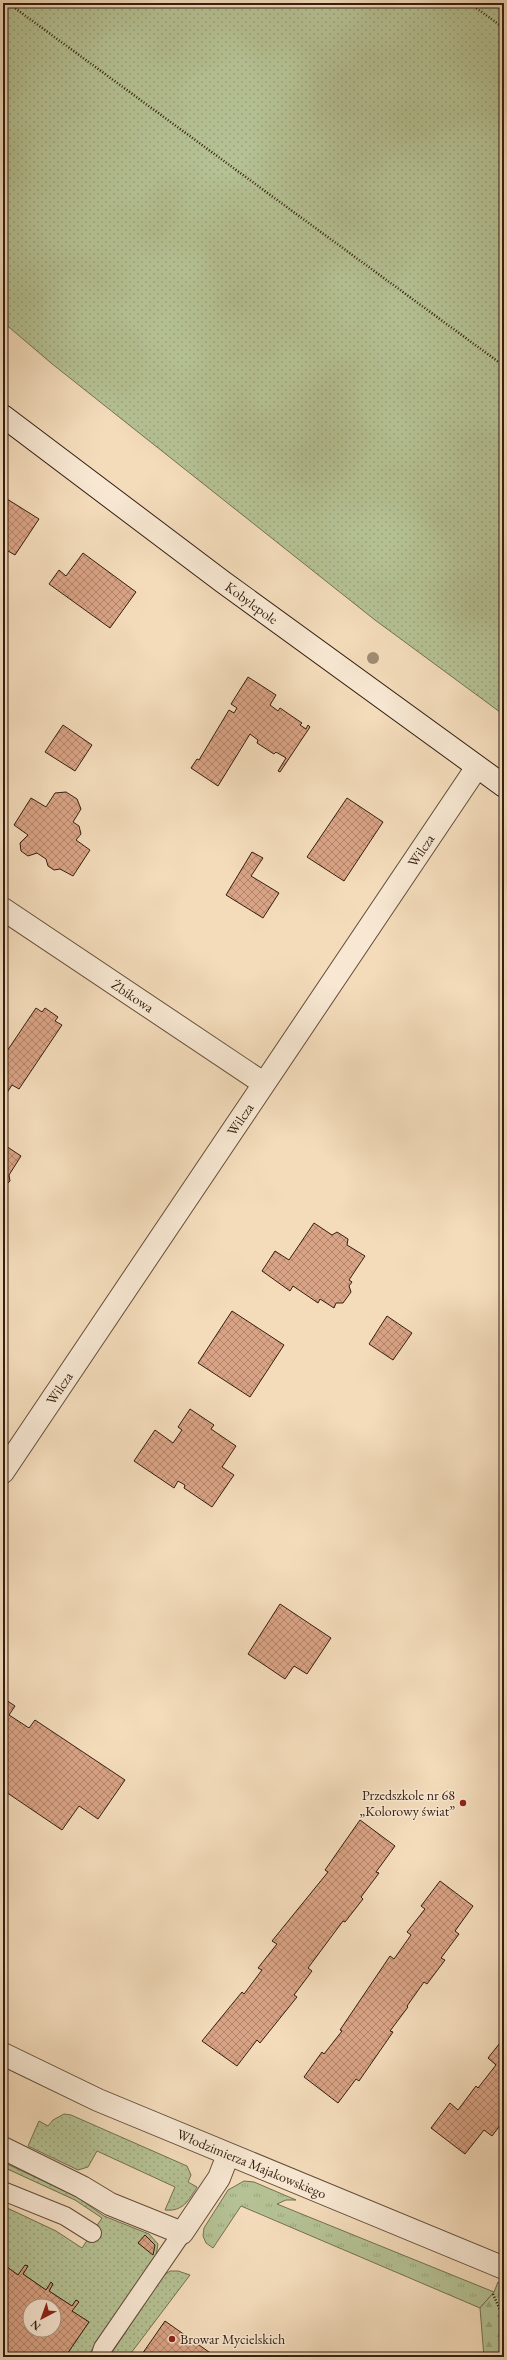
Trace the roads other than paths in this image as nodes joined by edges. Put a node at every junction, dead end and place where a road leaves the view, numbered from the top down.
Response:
1 (3, 416) edge
2 (477, 766) junction
3 (504, 786) edge
4 (3, 909) edge
5 (264, 1083) junction
6 (3, 1472) edge
7 (3, 2054) edge
8 (3, 2148) edge
9 (228, 2155) junction
10 (3, 2191) edge
11 (92, 2233) dead end
12 (182, 2233) junction
13 (504, 2268) edge
14 (100, 2357) edge

1 - 2 street, Kobylepole
2 - 3 street, Kobylepole
2 - 5 street, Wilcza
4 - 5 street, Żbikowa
5 - 6 street, Wilcza
7 - 9 street, Włodzimierza Majakowskiego
8 - 12 street
9 - 12 street
9 - 13 street, Włodzimierza Majakowskiego
10 - 11 lane
12 - 14 lane

